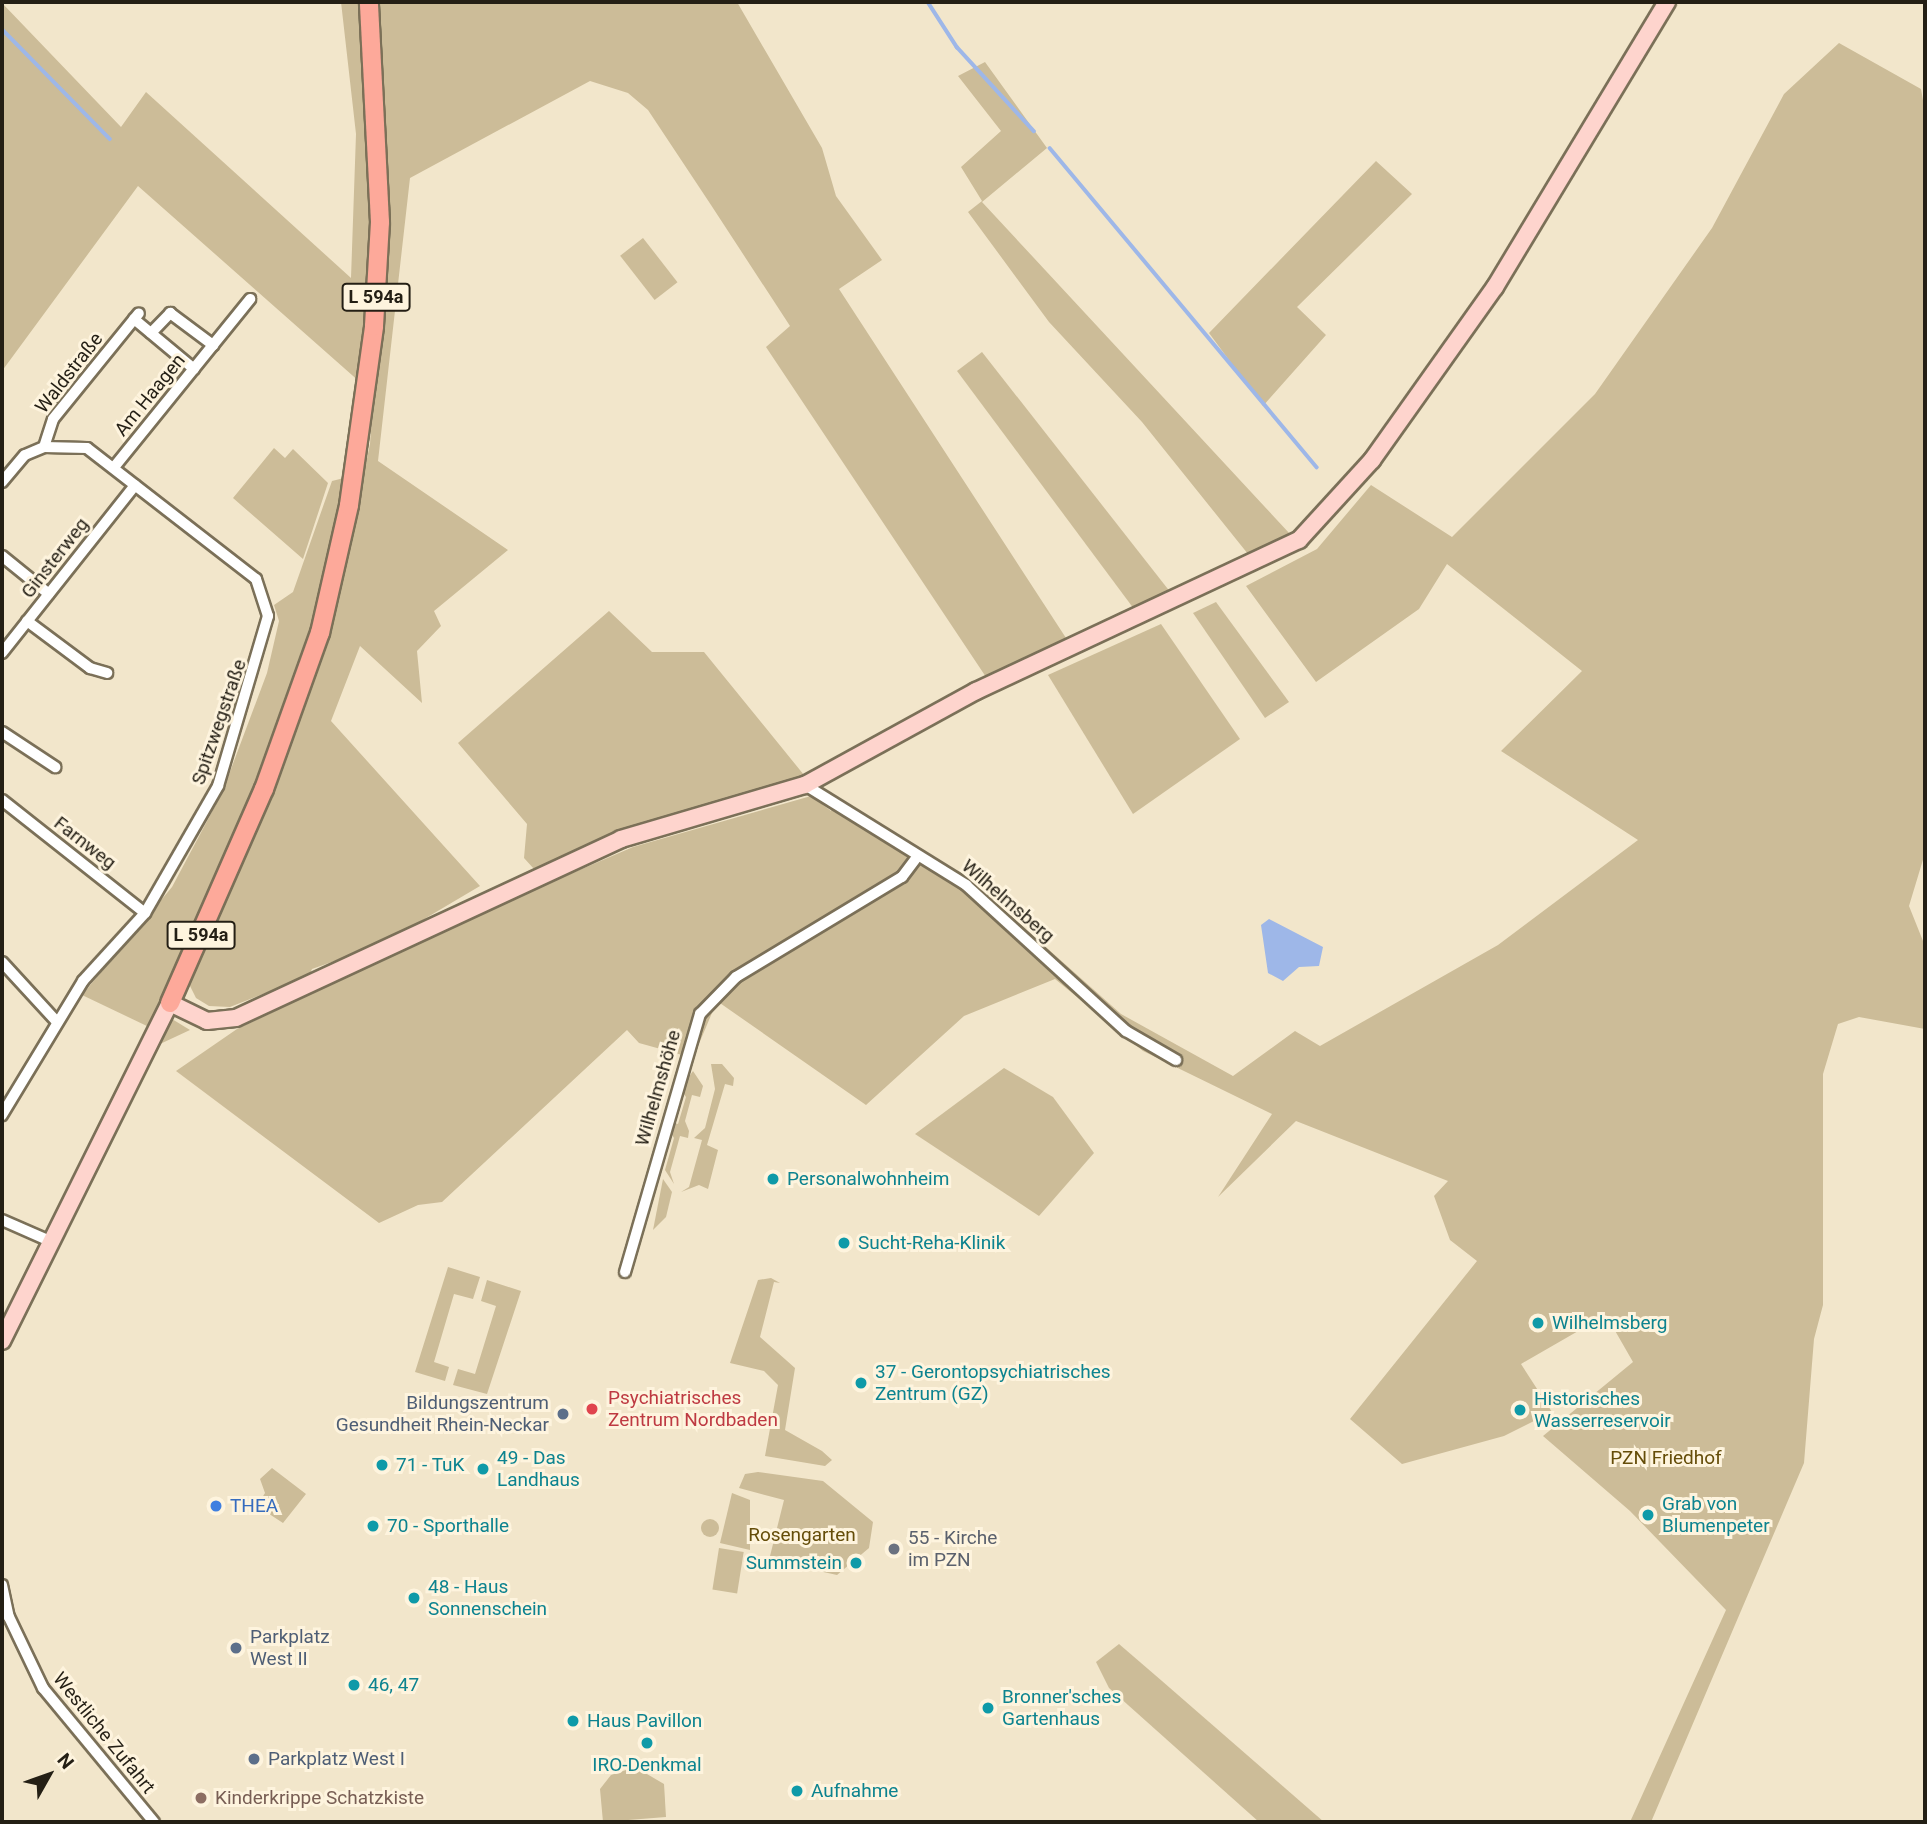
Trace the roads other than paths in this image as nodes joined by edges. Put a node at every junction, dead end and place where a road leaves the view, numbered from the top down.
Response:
1 (369, 2) edge
2 (1667, 2) edge
3 (250, 299) dead end
4 (151, 334) junction
5 (213, 345) junction
6 (194, 369) junction
7 (44, 447) junction
8 (7, 464) edge
9 (115, 467) junction
10 (2, 482) edge
11 (135, 485) junction
12 (2, 556) edge
13 (49, 594) junction
14 (27, 621) junction
15 (2, 653) edge
16 (107, 673) dead end
17 (2, 732) edge
18 (55, 767) dead end
19 (805, 785) junction
20 (2, 800) edge
21 (917, 857) junction
22 (145, 913) junction
23 (2, 962) edge
24 (170, 1003) junction
25 (57, 1022) junction
26 (1176, 1060) dead end
27 (2, 1115) edge
28 (2, 1220) edge
29 (50, 1241) junction
30 (625, 1272) dead end
31 (2, 1341) edge
32 (2, 1585) edge
33 (154, 1822) edge

1 - 24 main road, L 594a
2 - 19 main road
3 - 5 street, Am Haagen
4 - 5 street, Am Haagen
4 - 6 street
4 - 7 street, Waldstraße
5 - 6 street, Am Haagen
6 - 9 street, Am Haagen
7 - 8 street
7 - 9 street, Spitzwegstraße
8 - 10 street
9 - 11 street, Spitzwegstraße
11 - 13 street, Ginsterweg
11 - 22 street, Spitzwegstraße
12 - 13 street
13 - 14 street, Ginsterweg
14 - 15 street, Ginsterweg
14 - 16 street
17 - 18 street
19 - 21 street, Wilhelmsberg
19 - 24 main road
20 - 22 street, Farnweg
21 - 26 street, Wilhelmsberg
21 - 30 street, Wilhelmshöhe
22 - 25 street, Spitzwegstraße
23 - 25 street
24 - 29 main road
25 - 27 street, Spitzwegstraße
28 - 29 street
29 - 31 main road
32 - 33 street, Westliche Zufahrt

